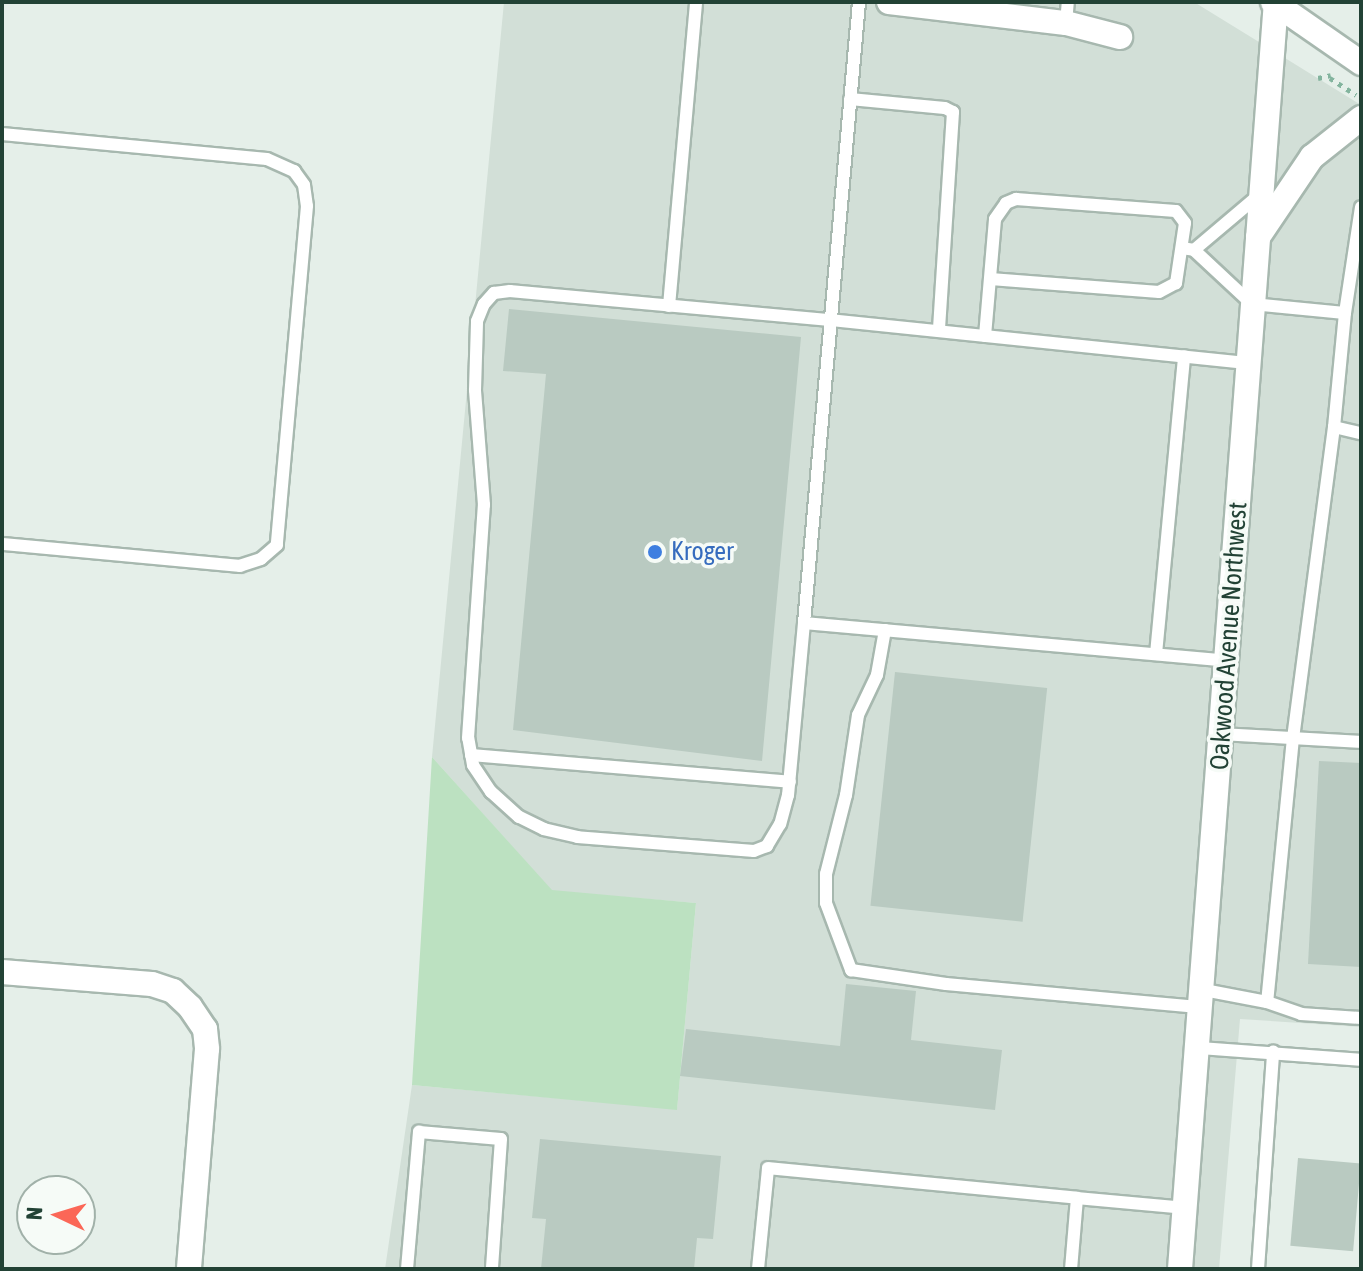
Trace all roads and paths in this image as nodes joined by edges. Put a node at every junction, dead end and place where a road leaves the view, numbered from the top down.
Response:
1 (696, 2) edge
2 (859, 2) edge
3 (903, 3) edge
4 (1275, 3) edge
5 (947, 5) edge
6 (1018, 10) edge
7 (1067, 12) edge
8 (1120, 37) dead end
9 (1361, 63) edge
10 (1318, 78) dead end
11 (850, 99) junction
12 (1359, 107) edge
13 (2, 134) edge
14 (1261, 194) junction
15 (1361, 207) edge
16 (1258, 237) junction
17 (1188, 249) junction
18 (990, 279) junction
19 (1252, 304) junction
20 (669, 306) junction
21 (1345, 313) junction
22 (830, 320) junction
23 (939, 331) junction
24 (985, 336) junction
25 (1184, 356) junction
26 (1248, 363) junction
27 (1334, 427) junction
28 (1361, 433) edge
29 (2, 544) edge
30 (804, 623) junction
31 (885, 630) junction
32 (1156, 654) junction
33 (1227, 661) junction
34 (1222, 734) junction
35 (1293, 738) junction
36 (1361, 742) edge
37 (471, 755) junction
38 (790, 782) junction
39 (2, 972) edge
40 (1203, 998) junction
41 (1267, 1002) junction
42 (1361, 1018) edge
43 (1199, 1048) junction
44 (1273, 1052) junction
45 (1361, 1060) edge
46 (1077, 1198) junction
47 (1186, 1208) junction
48 (189, 1269) edge
49 (407, 1269) edge
50 (492, 1269) edge
51 (758, 1269) edge
52 (1071, 1269) edge
53 (1180, 1269) edge
54 (1258, 1269) edge

1 - 20 lane
2 - 11 lane
3 - 5 street
4 - 9 street
4 - 14 street, Oakwood Avenue Northwest
5 - 6 street
6 - 7 street
7 - 8 street
10 - 12 path
11 - 22 lane
11 - 23 lane
12 - 16 street
13 - 29 lane
14 - 16 street, Oakwood Avenue Northwest
14 - 17 lane
15 - 21 lane
16 - 19 street, Oakwood Avenue Northwest
17 - 18 lane
17 - 18 lane
17 - 19 lane
18 - 24 lane
19 - 21 lane
19 - 26 street, Oakwood Avenue Northwest
20 - 22 lane
20 - 37 lane
21 - 27 lane
22 - 23 lane
22 - 30 lane
23 - 24 lane
24 - 25 lane
25 - 26 lane
25 - 32 lane
26 - 33 street, Oakwood Avenue Northwest
27 - 28 lane
27 - 35 lane
30 - 31 lane
30 - 38 lane
31 - 32 lane
31 - 40 lane
32 - 33 lane
33 - 34 street, Oakwood Avenue Northwest
34 - 35 lane
34 - 40 street, Oakwood Avenue Northwest
35 - 36 lane
35 - 41 lane
37 - 38 lane
37 - 38 lane
39 - 48 street
40 - 41 lane
40 - 43 street, Oakwood Avenue Northwest
41 - 42 lane
43 - 44 lane
43 - 47 street, Oakwood Avenue Northwest
44 - 45 lane
44 - 54 lane
46 - 47 lane
46 - 51 lane
46 - 52 lane
47 - 53 street, Oakwood Avenue Northwest
49 - 50 lane

